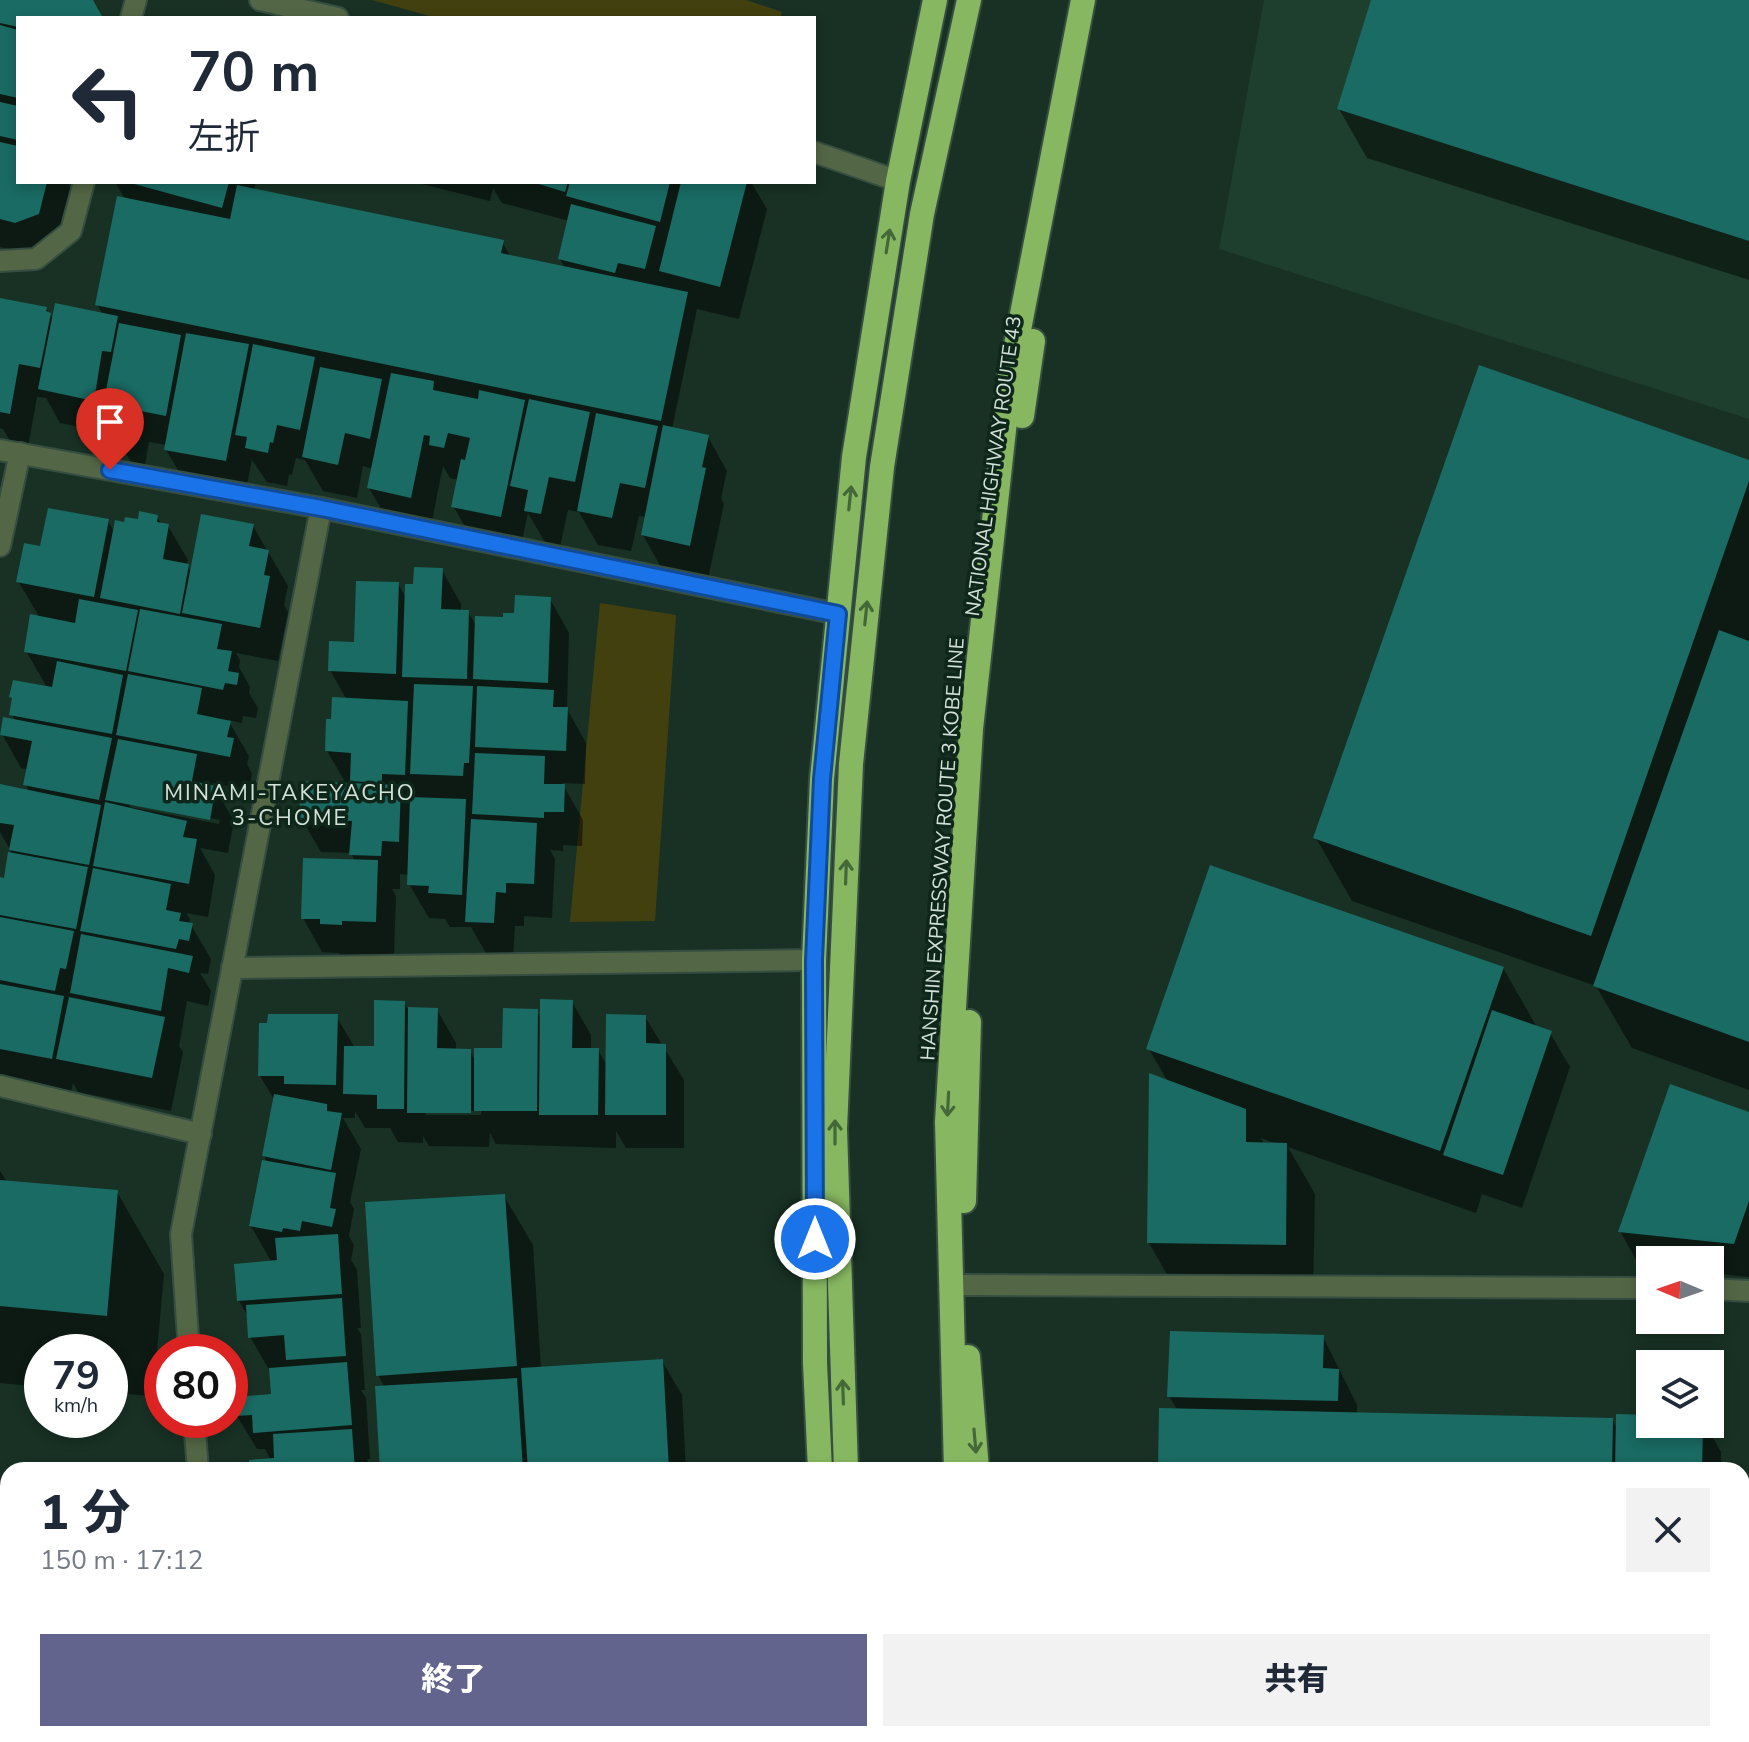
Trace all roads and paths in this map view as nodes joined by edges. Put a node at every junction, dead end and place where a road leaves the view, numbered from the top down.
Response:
1 (260, 0) edge
2 (935, 0) edge
3 (969, 0) edge
4 (1083, 0) edge
5 (1092, 0) edge
6 (329, 16) edge
7 (816, 153) edge
8 (898, 181) junction
9 (83, 184) edge
10 (0, 261) edge
11 (10, 452) edge
12 (321, 508) junction
13 (0, 546) edge
14 (838, 614) junction
15 (814, 960) junction
16 (232, 968) junction
17 (0, 1086) edge
18 (201, 1134) junction
19 (962, 1285) junction
20 (1636, 1288) edge
21 (1724, 1290) edge
22 (1749, 1291) edge
23 (188, 1334) edge
24 (195, 1438) edge
25 (197, 1462) edge
26 (820, 1462) edge
27 (846, 1462) edge
28 (956, 1462) edge
29 (976, 1462) edge

1 - 6 street
2 - 8 highway
27 -> 3 highway
4 -> 28 highway, HANSHIN EXPRESSWAY ROUTE 3 KOBE LINE
5 - 19 highway, NATIONAL HIGHWAY ROUTE 43
7 - 8 street
14 -> 8 highway
9 - 10 street
11 - 12 street
11 - 13 street
12 - 14 street
12 - 16 street
14 - 15 highway
15 - 16 street
15 - 26 highway
16 - 18 street
17 - 18 street
18 - 23 street
19 - 20 street
19 -> 29 highway, NATIONAL HIGHWAY ROUTE 43
21 - 22 street
24 - 25 street

